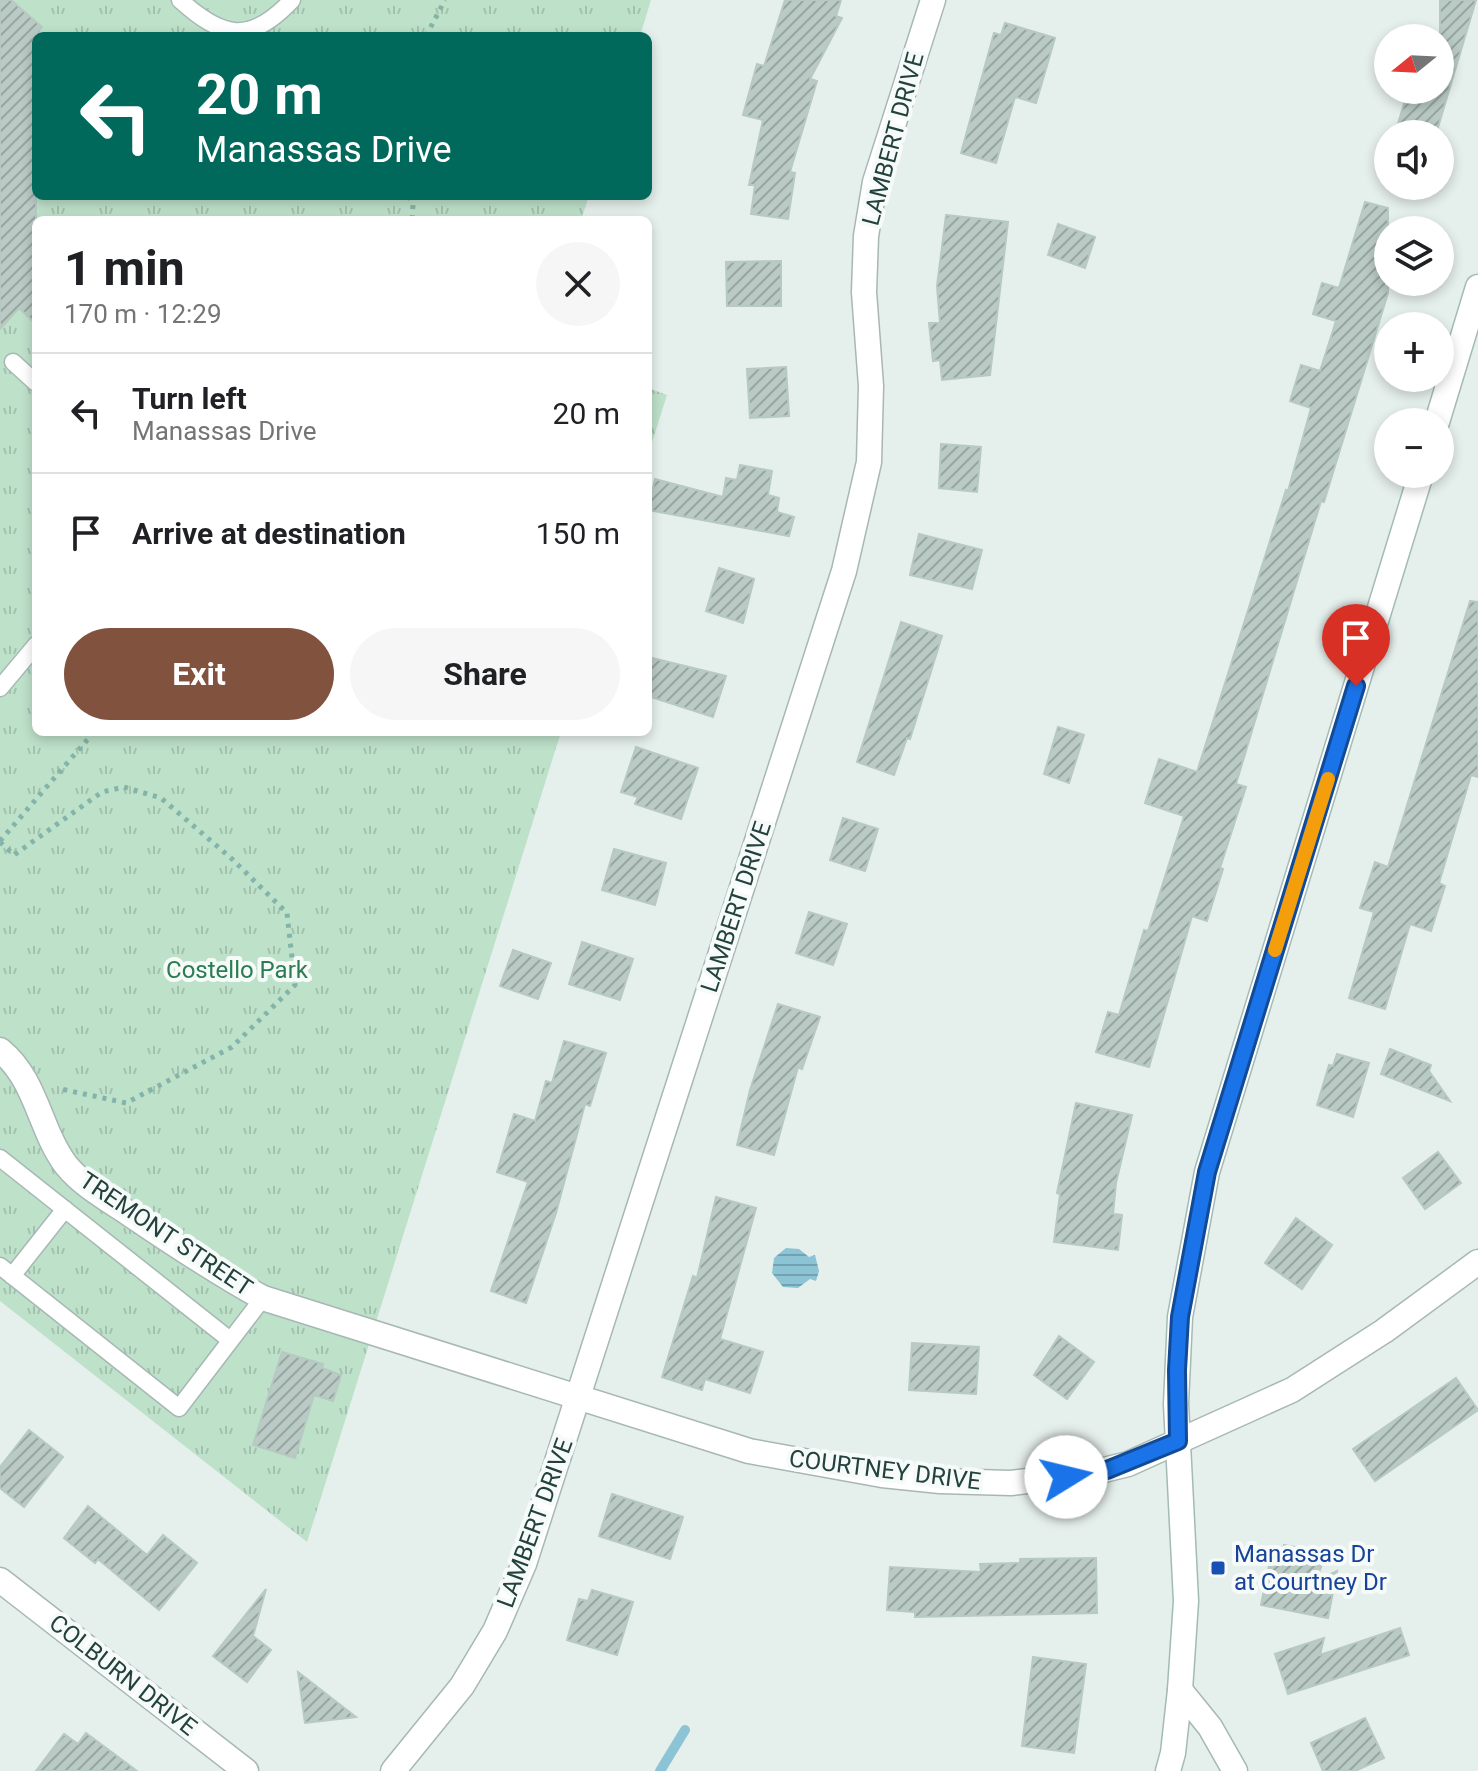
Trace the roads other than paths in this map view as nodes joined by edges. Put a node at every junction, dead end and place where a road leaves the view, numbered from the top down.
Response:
1 (180, 0) edge
2 (292, 0) edge
3 (933, 0) edge
4 (1478, 287) edge
5 (13, 362) dead end
6 (32, 379) edge
7 (1441, 408) edge
8 (1417, 488) edge
9 (32, 650) edge
10 (0, 688) edge
11 (0, 1050) edge
12 (0, 1158) edge
13 (65, 1209) junction
14 (1478, 1262) edge
15 (6, 1271) edge
16 (263, 1298) junction
17 (230, 1340) junction
18 (579, 1399) junction
19 (1178, 1441) junction
20 (0, 1580) edge
21 (1180, 1690) junction
22 (246, 1771) edge
23 (393, 1771) edge
24 (1168, 1771) edge
25 (1235, 1771) edge

1 - 2 lane
3 - 18 street, LAMBERT DRIVE
4 - 7 street
5 - 6 lane
8 - 19 street
9 - 10 lane
11 - 16 street, TREMONT STREET
12 - 13 lane
13 - 15 lane
13 - 17 lane
14 - 19 street, COURTNEY DRIVE
15 - 17 lane
16 - 17 lane
16 - 18 street, TREMONT STREET
18 - 19 street, COURTNEY DRIVE
18 - 23 street, LAMBERT DRIVE
19 - 21 street
20 - 22 street, COLBURN DRIVE
21 - 24 street
21 - 25 street

